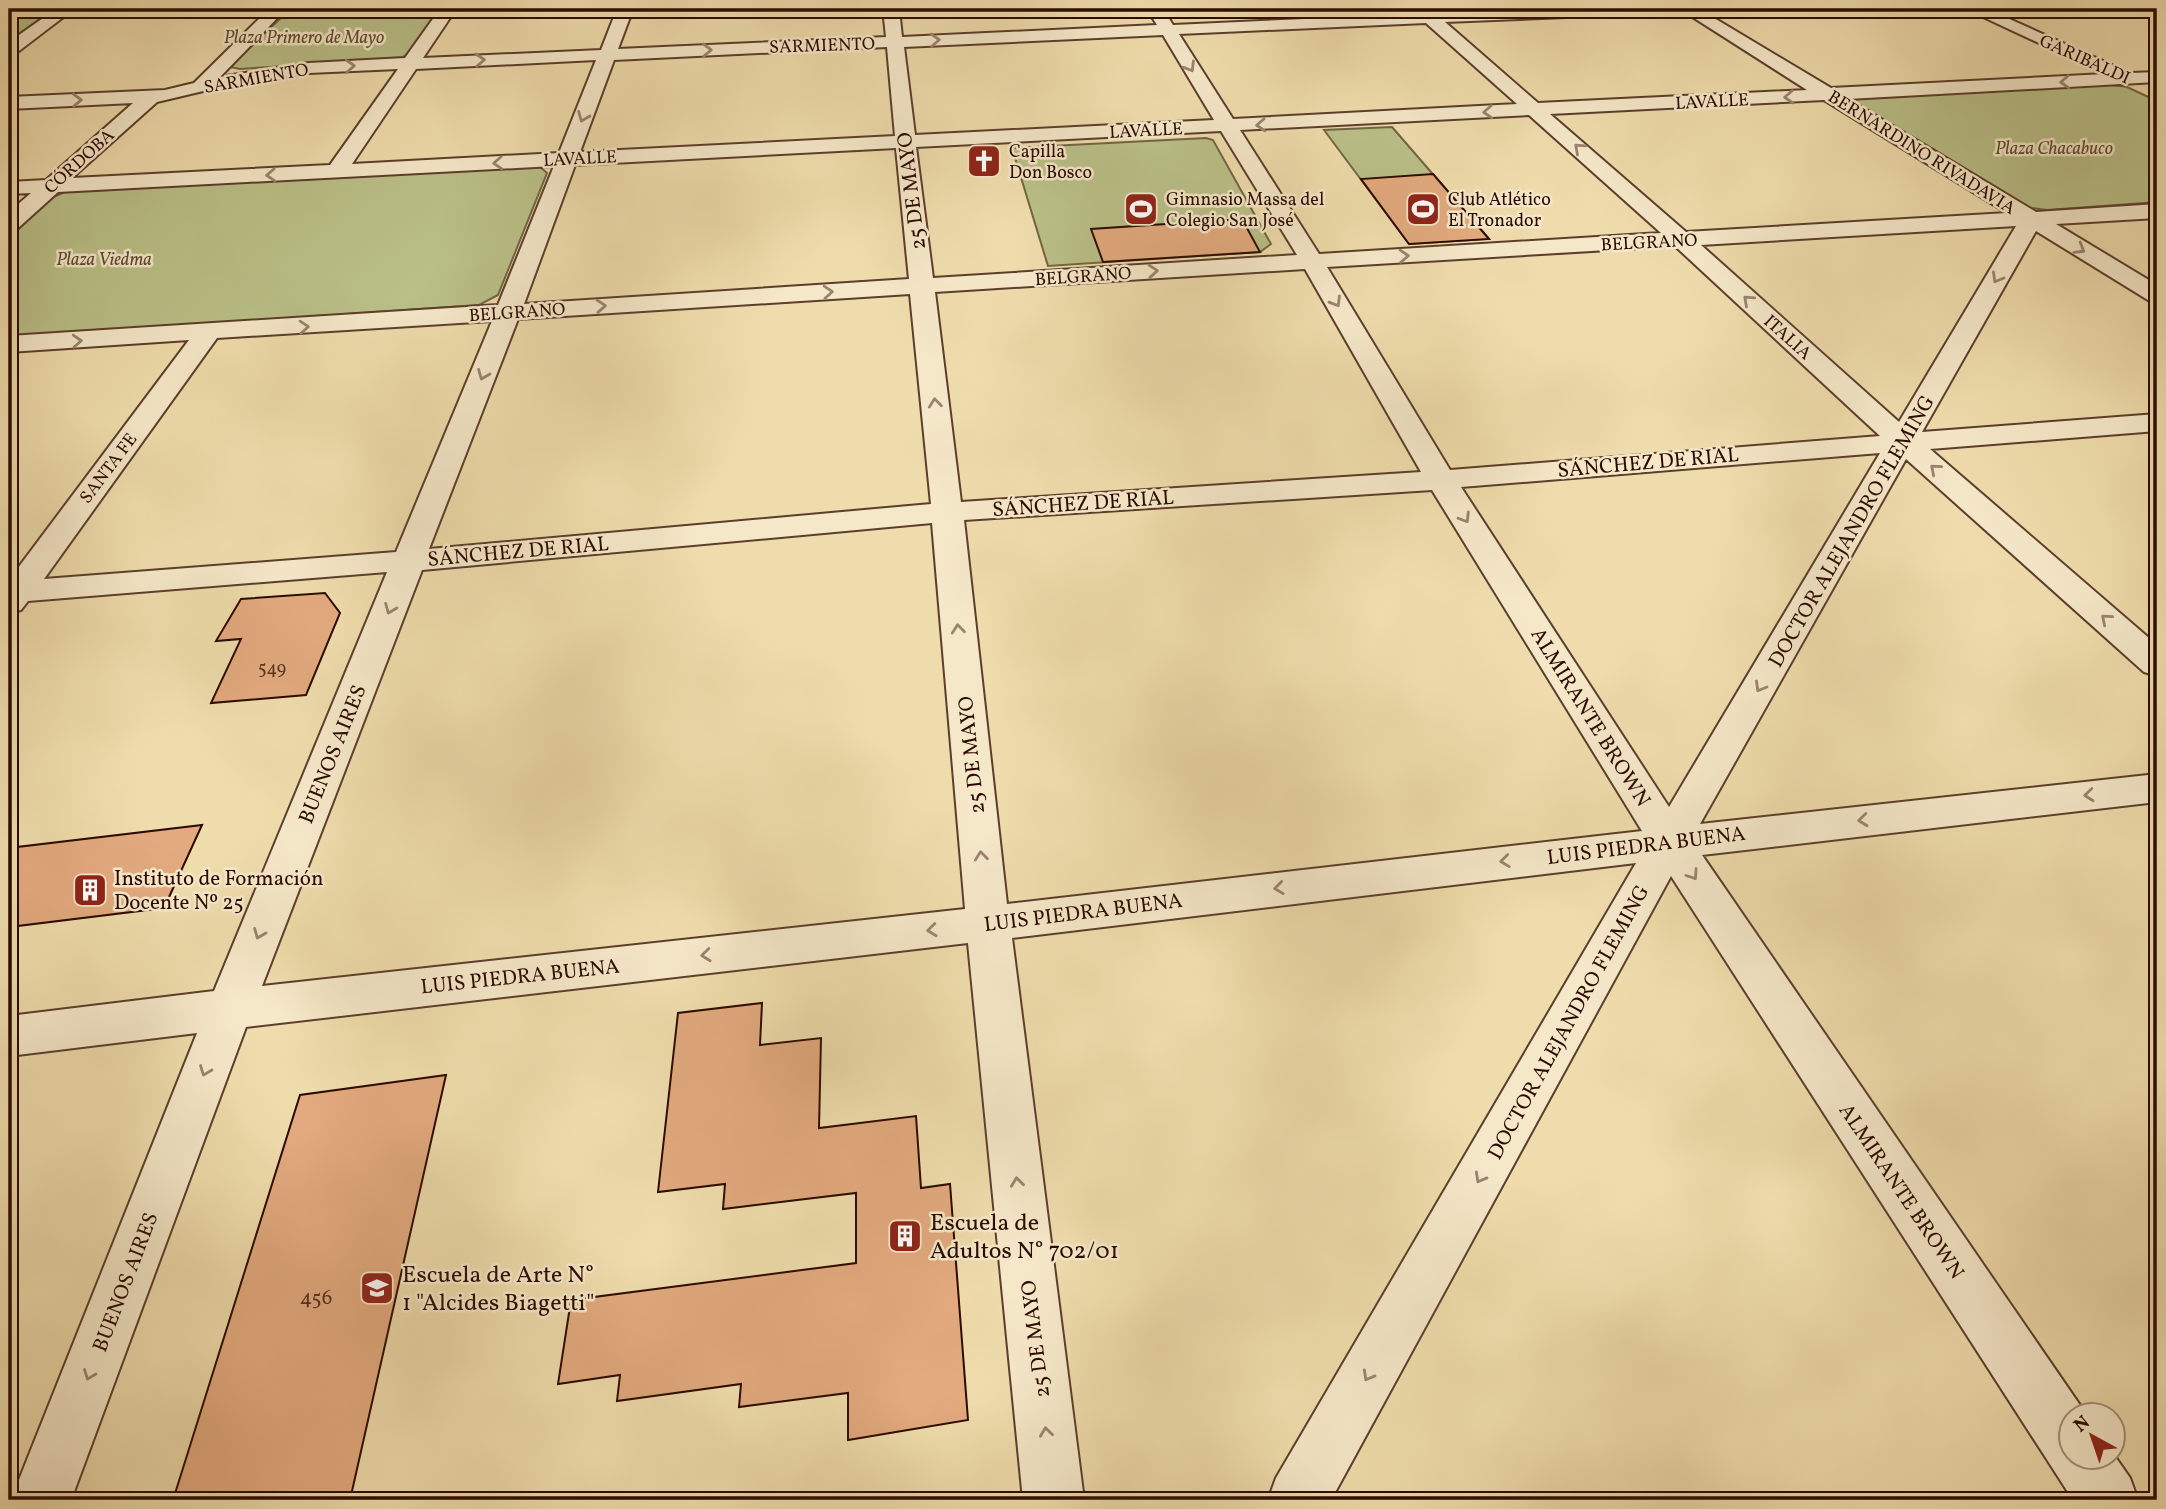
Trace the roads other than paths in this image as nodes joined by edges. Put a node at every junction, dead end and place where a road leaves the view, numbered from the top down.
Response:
1 (66, 9) edge
2 (278, 9) edge
3 (448, 9) edge
4 (625, 9) edge
5 (891, 9) edge
6 (1638, 9) edge
7 (1688, 9) edge
8 (1974, 9) edge
9 (1426, 13) edge
10 (1161, 19) edge
11 (893, 42) junction
12 (9, 50) edge
13 (609, 54) junction
14 (412, 63) junction
15 (2157, 77) edge
16 (2129, 79) junction
17 (200, 87) junction
18 (2157, 91) edge
19 (1829, 95) junction
20 (150, 98) junction
21 (9, 103) edge
22 (1536, 110) junction
23 (1226, 126) junction
24 (904, 142) junction
25 (566, 159) junction
26 (336, 172) junction
27 (52, 186) junction
28 (9, 188) edge
29 (2157, 211) edge
30 (2031, 219) junction
31 (9, 225) edge
32 (1683, 241) junction
33 (1312, 261) junction
34 (922, 286) junction
35 (2157, 295) edge
36 (508, 312) junction
37 (208, 333) junction
38 (9, 344) edge
39 (2157, 422) edge
40 (1903, 441) junction
41 (1441, 480) junction
42 (947, 512) junction
43 (409, 561) junction
44 (12, 595) edge
45 (2157, 664) edge
46 (2157, 788) edge
47 (1670, 841) junction
48 (988, 924) junction
49 (230, 1008) junction
50 (9, 1036) edge
51 (2058, 1426) edge
52 (2087, 1470) edge
53 (41, 1500) edge
54 (1054, 1500) edge
55 (1298, 1500) edge
56 (2108, 1500) edge

1 - 12 street
2 - 17 street
3 - 14 street
4 - 13 street, BUENOS AIRES
5 - 11 street, 25 DE MAYO
6 - 9 street, SARMIENTO
7 - 19 street, BERNARDINO RIVADAVIA
8 - 16 street, GARIBALDI
9 - 10 street, SARMIENTO
9 - 22 street, ITALIA
11 -> 10 street, SARMIENTO
10 -> 23 street, ALMIRANTE BROWN
13 -> 11 street, SARMIENTO
11 - 24 street, 25 DE MAYO
14 -> 13 street, SARMIENTO
13 -> 25 street, BUENOS AIRES
17 -> 14 street, SARMIENTO
14 - 26 street
15 - 16 street, LAVALLE
16 - 18 street, GARIBALDI
16 -> 19 street, LAVALLE
17 - 20 street, SARMIENTO
19 -> 22 street, LAVALLE
19 - 30 street, BERNARDINO RIVADAVIA
21 -> 20 street, SARMIENTO
20 - 27 street, CÓRDOBA
22 -> 23 street, LAVALLE
32 -> 22 street, ITALIA
23 - 24 street, LAVALLE
23 - 33 street, ALMIRANTE BROWN
24 - 25 street, LAVALLE
24 - 34 street, 25 DE MAYO
25 -> 26 street, LAVALLE
25 - 36 street, BUENOS AIRES
26 -> 27 street, LAVALLE
27 - 28 street, LAVALLE
27 - 31 street, CÓRDOBA
29 - 30 street, BELGRANO
30 - 32 street, BELGRANO
30 -> 35 street, BERNARDINO RIVADAVIA
30 -> 40 street, DOCTOR ALEJANDRO FLEMING
33 -> 32 street, BELGRANO
40 -> 32 street, ITALIA
34 -> 33 street, BELGRANO
33 -> 41 street, ALMIRANTE BROWN
36 -> 34 street, BELGRANO
42 -> 34 street, 25 DE MAYO
37 -> 36 street, BELGRANO
36 -> 43 street, BUENOS AIRES
38 -> 37 street, BELGRANO
37 - 44 street, SANTA FE
39 - 40 street, SÁNCHEZ DE RIAL
40 - 41 street, SÁNCHEZ DE RIAL
45 -> 40 street, ITALIA
40 -> 47 street, DOCTOR ALEJANDRO FLEMING
41 - 42 street, SÁNCHEZ DE RIAL
41 -> 47 street, ALMIRANTE BROWN
42 - 43 street, SÁNCHEZ DE RIAL
48 -> 42 street, 25 DE MAYO
43 - 44 street, SÁNCHEZ DE RIAL
43 -> 49 street, BUENOS AIRES
46 -> 47 street, LUIS PIEDRA BUENA
47 -> 48 street, LUIS PIEDRA BUENA
47 -> 51 street, ALMIRANTE BROWN
47 -> 55 street, DOCTOR ALEJANDRO FLEMING
48 -> 49 street, LUIS PIEDRA BUENA
54 -> 48 street, 25 DE MAYO
49 - 50 street, LUIS PIEDRA BUENA
49 -> 53 street, BUENOS AIRES
52 - 56 street

